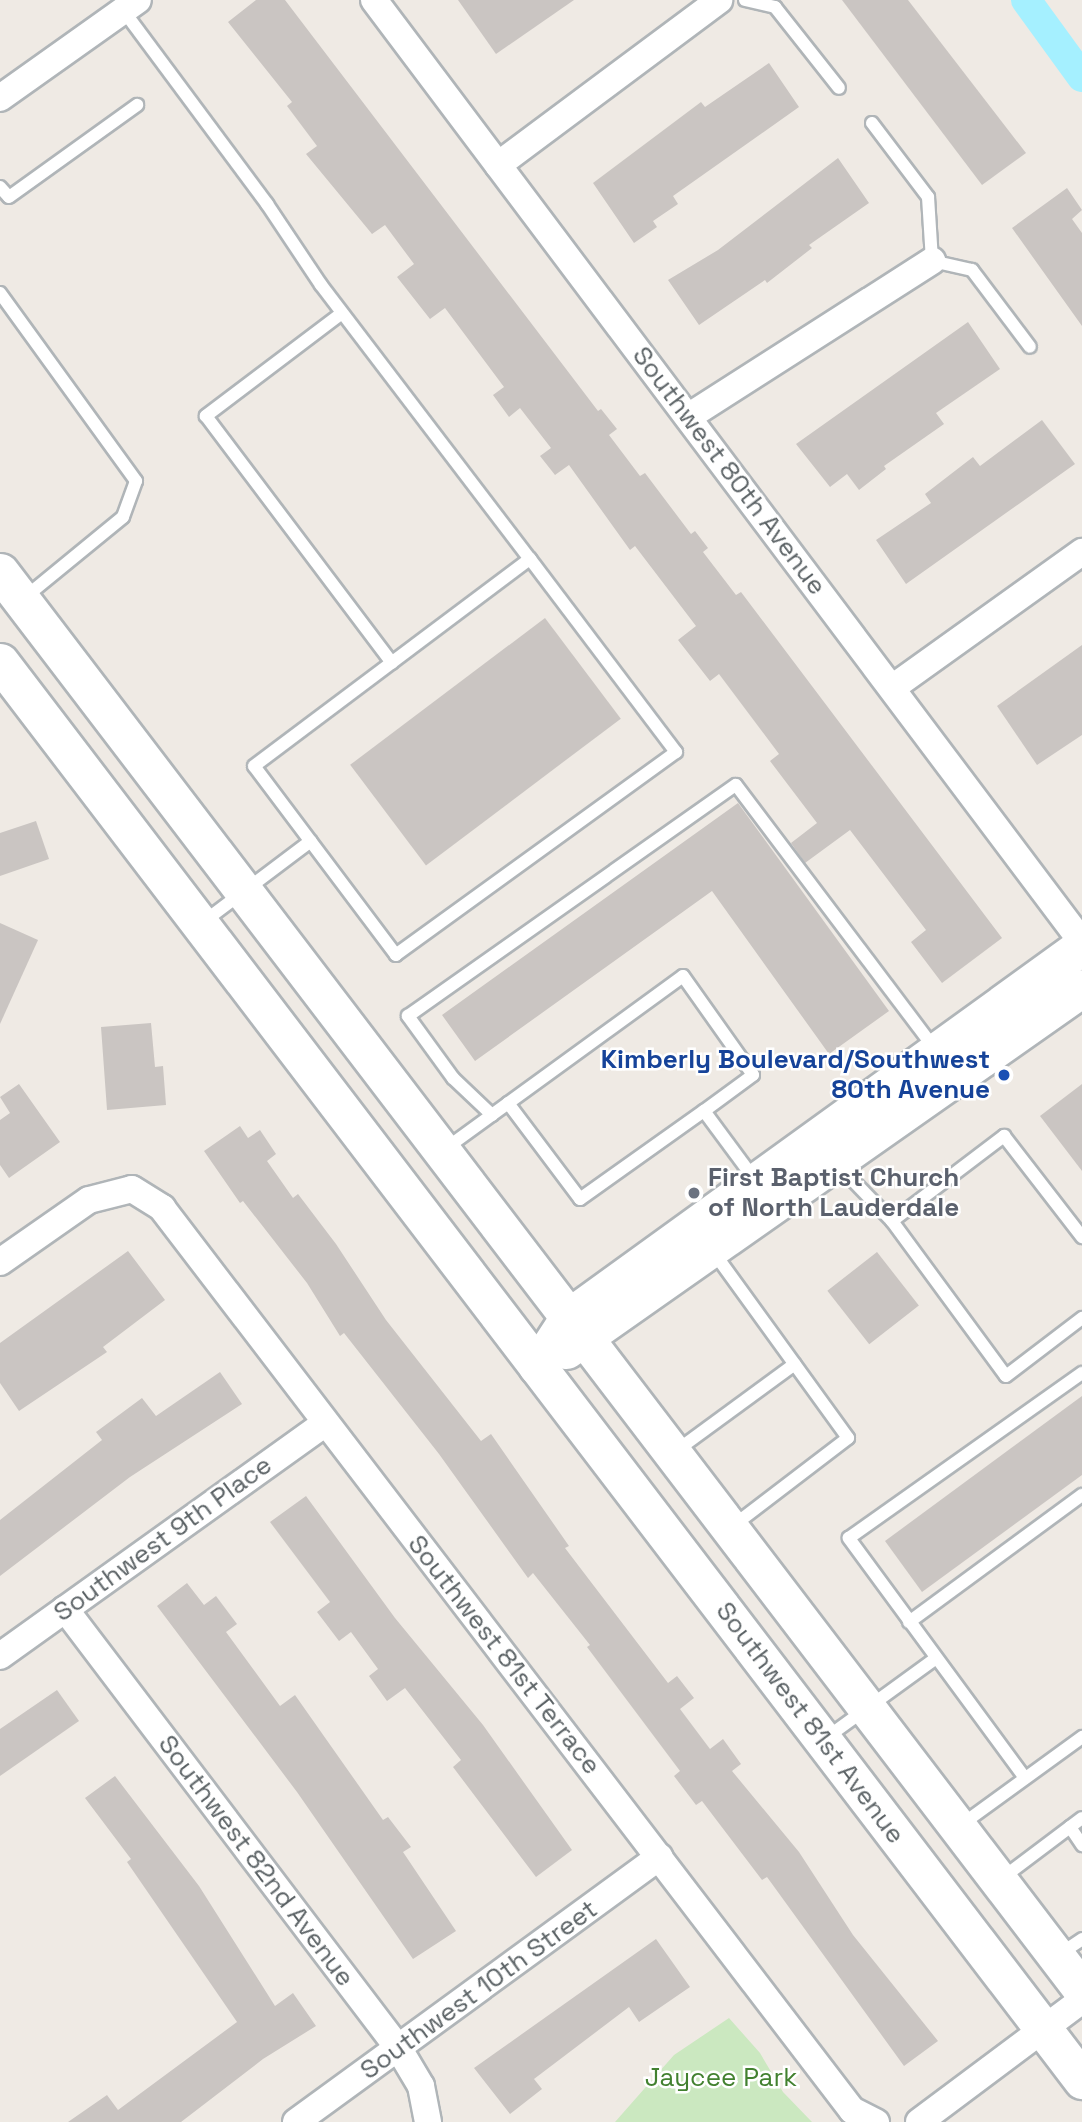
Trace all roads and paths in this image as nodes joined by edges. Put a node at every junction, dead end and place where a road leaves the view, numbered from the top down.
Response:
1 (374, 0) edge
2 (719, 0) edge
3 (745, 0) edge
4 (131, 5) edge
5 (839, 88) dead end
6 (0, 98) edge
7 (137, 105) dead end
8 (872, 122) dead end
9 (498, 165) junction
10 (0, 187) edge
11 (4, 201) edge
12 (932, 261) junction
13 (0, 292) edge
14 (342, 313) junction
15 (1030, 347) dead end
16 (688, 417) junction
17 (1082, 552) edge
18 (530, 559) junction
19 (11, 586) edge
20 (0, 662) edge
21 (392, 663) junction
22 (892, 688) junction
23 (311, 842) junction
24 (244, 891) junction
25 (200, 924) junction
26 (1082, 944) edge
27 (1082, 988) edge
28 (936, 1051) junction
29 (508, 1104) junction
30 (704, 1111) junction
31 (492, 1115) junction
32 (442, 1151) junction
33 (824, 1152) junction
34 (766, 1193) junction
35 (892, 1221) junction
36 (1082, 1237) edge
37 (703, 1238) junction
38 (0, 1262) edge
39 (1082, 1318) edge
40 (577, 1328) junction
41 (795, 1364) junction
42 (537, 1366) junction
43 (1082, 1373) edge
44 (326, 1423) junction
45 (672, 1453) junction
46 (1082, 1495) edge
47 (730, 1529) junction
48 (65, 1609) junction
49 (909, 1622) junction
50 (0, 1656) edge
51 (936, 1658) junction
52 (867, 1708) junction
53 (1082, 1737) edge
54 (823, 1741) junction
55 (1025, 1778) junction
56 (1082, 1818) edge
57 (958, 1827) junction
58 (1070, 1827) junction
59 (1082, 1845) edge
60 (660, 1857) junction
61 (998, 1881) junction
62 (1069, 1948) edge
63 (1082, 1990) edge
64 (1082, 2000) edge
65 (1043, 2029) junction
66 (399, 2049) junction
67 (1082, 2080) edge
68 (296, 2122) edge
69 (428, 2122) edge
70 (876, 2122) edge
71 (919, 2122) edge

1 - 9 street, Southwest 80th Avenue
2 - 9 street
3 - 5 lane
4 - 6 street
4 - 14 lane
7 - 11 lane
8 - 12 lane
9 - 16 street, Southwest 80th Avenue
10 - 11 lane
12 - 15 lane
12 - 16 street
13 - 19 lane
14 - 18 lane
14 - 21 lane
16 - 22 street, Southwest 80th Avenue
17 - 22 street
18 - 21 lane
18 - 23 lane
19 - 24 street, Southwest 81st Avenue
20 - 25 street, Southwest 81st Avenue
21 - 23 lane
22 - 26 street, Southwest 80th Avenue
23 - 24 lane
24 - 25 lane
24 - 32 street, Southwest 81st Avenue
25 - 42 street, Southwest 81st Avenue
26 - 28 street
27 - 33 street
28 - 31 lane
28 - 33 street
29 - 30 lane
29 - 30 lane
29 - 31 lane
30 - 34 lane
31 - 32 lane
32 - 40 street, Southwest 81st Avenue
33 - 34 street
33 - 35 lane
34 - 37 street
35 - 36 lane
35 - 39 lane
37 - 40 street
37 - 41 lane
38 - 44 street, Southwest 81st Terrace
40 - 42 street
40 - 45 street, Southwest 81st Avenue
41 - 45 lane
41 - 47 lane
42 - 54 street, Southwest 81st Avenue
43 - 49 lane
44 - 48 street, Southwest 9th Place
44 - 60 street, Southwest 81st Terrace
45 - 47 street, Southwest 81st Avenue
46 - 49 lane
47 - 52 street, Southwest 81st Avenue
48 - 50 street, Southwest 9th Place
48 - 66 street, Southwest 82nd Avenue
49 - 51 lane
51 - 52 lane
51 - 55 lane
52 - 54 lane
52 - 57 street, Southwest 81st Avenue
53 - 55 lane
54 - 65 street, Southwest 81st Avenue
55 - 57 lane
56 - 58 lane
57 - 61 street, Southwest 81st Avenue
58 - 59 lane
58 - 61 lane
60 - 66 street, Southwest 10th Street
60 - 70 street, Southwest 81st Terrace
61 - 62 street, Southwest 81st Avenue
62 - 63 street, Southwest 81st Avenue
64 - 65 street
65 - 67 street, Southwest 81st Avenue
65 - 71 street
66 - 68 street, Southwest 10th Street
66 - 69 street, Southwest 82nd Avenue

